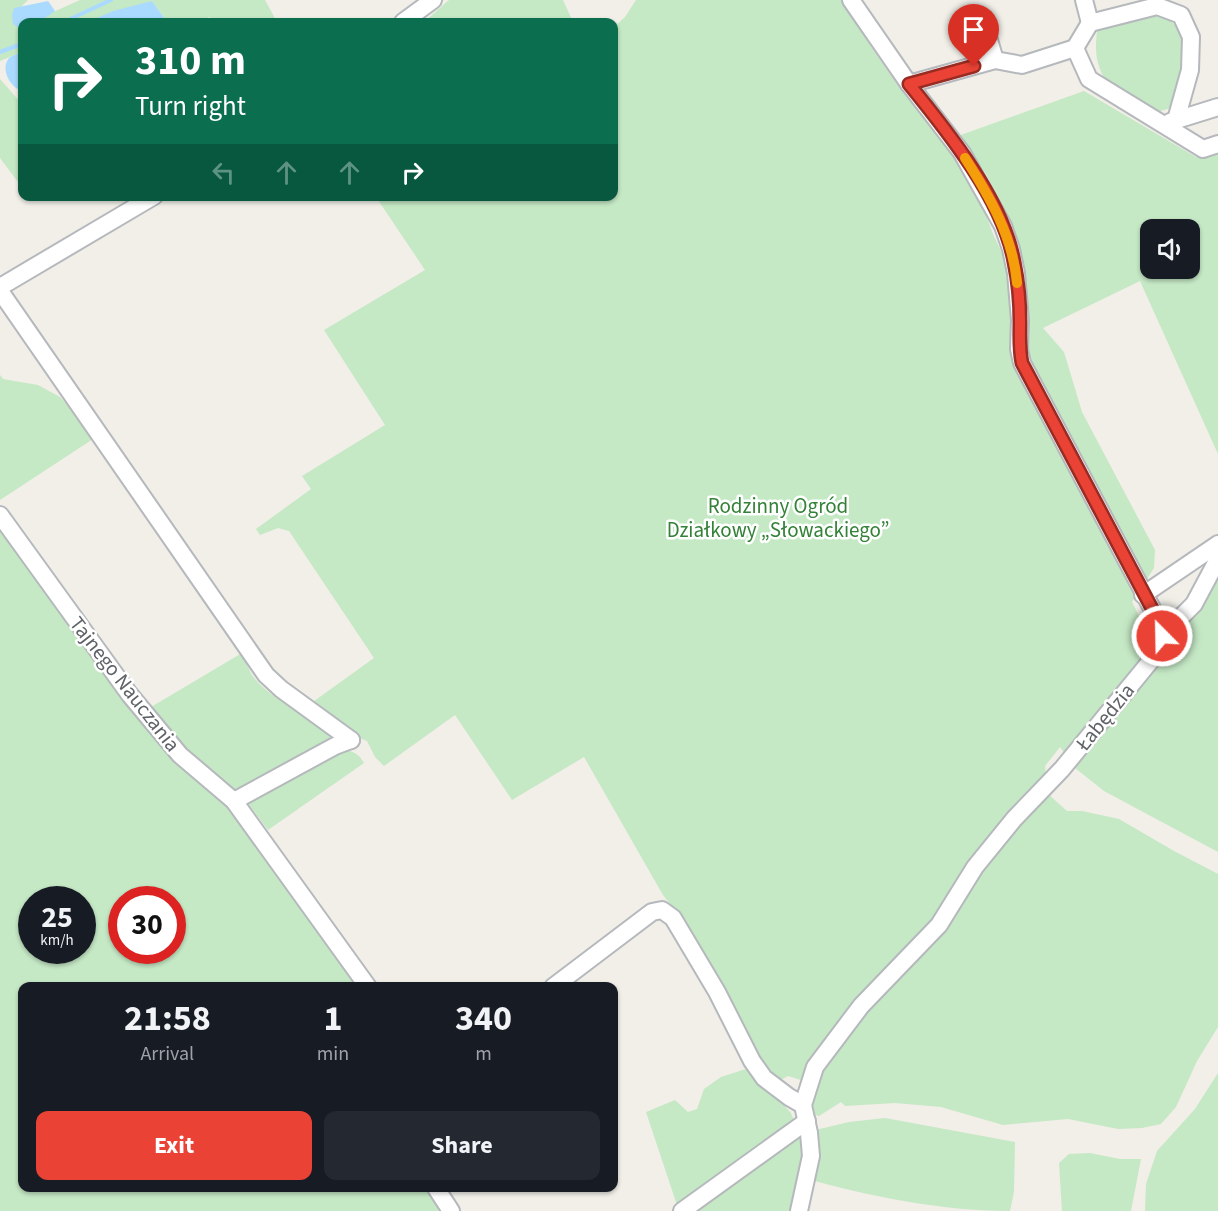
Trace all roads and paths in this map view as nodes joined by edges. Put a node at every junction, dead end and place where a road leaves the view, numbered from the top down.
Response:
1 (433, 0) edge
2 (851, 0) edge
3 (1084, 0) edge
4 (1176, 0) edge
5 (1157, 6) junction
6 (408, 18) edge
7 (1090, 23) junction
8 (986, 30) dead end
9 (1076, 48) junction
10 (995, 60) junction
11 (909, 84) junction
12 (1218, 106) edge
13 (1170, 122) junction
14 (1218, 144) edge
15 (146, 201) edge
16 (0, 289) edge
17 (0, 515) edge
18 (1218, 544) edge
19 (1218, 559) edge
20 (1143, 595) junction
21 (1162, 636) junction
22 (234, 801) junction
23 (364, 982) edge
24 (560, 982) edge
25 (805, 1113) junction
26 (439, 1192) edge
27 (451, 1211) edge
28 (682, 1211) edge
29 (799, 1211) edge

1 - 6 street
2 - 11 street
3 - 7 street
4 - 5 street
5 - 7 street
5 - 13 street
7 - 9 street
8 - 10 street
9 - 10 street
9 - 13 street
10 - 11 street
11 - 20 street
12 - 13 street
13 - 14 street
15 - 16 street
16 - 22 street
17 - 22 street, Tajnego Nauczania
18 - 20 street
19 - 21 street
20 - 21 street
21 - 25 street, Łabędzia
22 - 23 street, Tajnego Nauczania
24 - 25 street
25 - 28 street
25 - 29 street, Łabędzia
26 - 27 street

